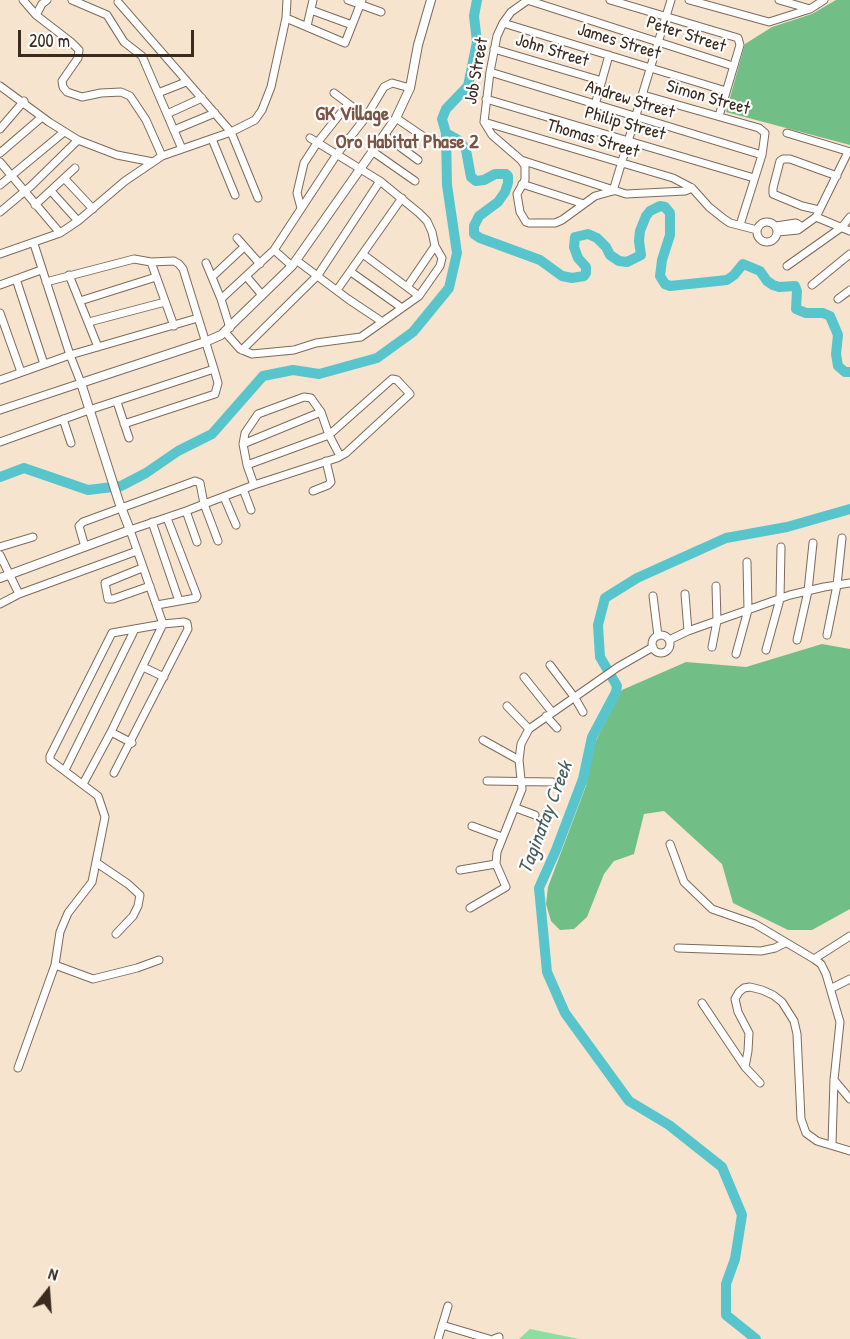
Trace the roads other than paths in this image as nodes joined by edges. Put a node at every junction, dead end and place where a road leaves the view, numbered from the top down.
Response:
1 (23, 0) edge
2 (48, 0) edge
3 (72, 0) edge
4 (287, 0) edge
5 (313, 0) edge
6 (348, 0) edge
7 (431, 0) edge
8 (528, 0) edge
9 (610, 0) edge
10 (671, 0) edge
11 (689, 0) edge
12 (779, 0) edge
13 (824, 0) edge
14 (118, 2) dead end
15 (361, 2) edge
16 (810, 9) junction
17 (311, 10) junction
18 (381, 12) dead end
19 (36, 15) junction
20 (286, 18) junction
21 (666, 18) junction
22 (503, 23) junction
23 (352, 24) junction
24 (307, 26) junction
25 (658, 42) junction
26 (494, 49) junction
27 (609, 55) junction
28 (734, 66) junction
29 (651, 68) junction
30 (490, 72) junction
31 (602, 81) junction
32 (186, 82) junction
33 (0, 86) edge
34 (410, 88) junction
35 (726, 91) junction
36 (158, 93) junction
37 (334, 93) dead end
38 (642, 95) junction
39 (202, 98) junction
40 (486, 99) junction
41 (24, 101) junction
42 (348, 104) junction
43 (595, 105) junction
44 (215, 113) junction
45 (167, 114) junction
46 (719, 116) junction
47 (42, 117) junction
48 (366, 117) junction
49 (396, 118) junction
50 (636, 118) junction
51 (484, 122) junction
52 (0, 129) edge
53 (174, 130) junction
54 (63, 132) junction
55 (231, 132) junction
56 (787, 133) dead end
57 (384, 135) junction
58 (424, 137) dead end
59 (310, 138) dead end
60 (212, 139) junction
61 (78, 140) junction
62 (628, 141) junction
63 (317, 143) junction
64 (182, 149) junction
65 (372, 152) junction
66 (849, 152) edge
67 (0, 153) edge
68 (337, 154) junction
69 (762, 155) junction
70 (162, 156) junction
71 (418, 160) dead end
72 (521, 160) junction
73 (0, 162) edge
74 (153, 162) junction
75 (622, 163) junction
76 (75, 168) dead end
77 (360, 168) junction
78 (11, 175) junction
79 (837, 176) junction
80 (673, 178) junction
81 (754, 178) junction
82 (64, 179) junction
83 (380, 181) junction
84 (415, 181) dead end
85 (522, 184) junction
86 (0, 185) edge
87 (692, 188) junction
88 (51, 191) junction
89 (668, 191) junction
90 (24, 192) junction
91 (613, 192) junction
92 (235, 195) dead end
93 (258, 198) dead end
94 (402, 198) junction
95 (584, 204) junction
96 (35, 205) junction
97 (301, 208) junction
98 (93, 209) junction
99 (0, 212) edge
100 (818, 213) junction
101 (850, 217) edge
102 (78, 222) junction
103 (740, 225) junction
104 (842, 227) junction
105 (777, 229) junction
106 (757, 230) junction
107 (850, 231) edge
108 (60, 233) junction
109 (237, 238) dead end
110 (34, 244) junction
111 (435, 246) junction
112 (244, 247) junction
113 (274, 250) junction
114 (0, 254) edge
115 (850, 254) edge
116 (364, 255) junction
117 (151, 262) junction
118 (206, 263) dead end
119 (294, 263) junction
120 (260, 264) junction
121 (787, 266) dead end
122 (41, 270) junction
123 (351, 272) junction
124 (69, 275) junction
125 (318, 275) junction
126 (246, 276) junction
127 (212, 277) junction
128 (156, 278) junction
129 (16, 279) junction
130 (46, 282) junction
131 (0, 285) edge
132 (812, 285) dead end
133 (406, 287) junction
134 (337, 290) junction
135 (850, 290) edge
136 (262, 295) junction
137 (419, 296) junction
138 (221, 299) junction
139 (838, 299) dead end
140 (80, 301) junction
141 (165, 302) junction
142 (402, 308) junction
143 (0, 313) edge
144 (198, 318) junction
145 (381, 321) junction
146 (89, 322) junction
147 (174, 326) junction
148 (227, 330) junction
149 (205, 342) junction
150 (98, 346) junction
151 (242, 350) junction
152 (70, 355) junction
153 (44, 364) junction
154 (214, 369) junction
155 (21, 372) junction
156 (0, 380) edge
157 (81, 383) junction
158 (117, 402) junction
159 (0, 410) edge
160 (89, 410) junction
161 (321, 412) junction
162 (63, 419) junction
163 (124, 424) junction
164 (329, 435) junction
165 (129, 438) dead end
166 (0, 442) edge
167 (71, 443) dead end
168 (243, 444) junction
169 (340, 456) junction
170 (326, 461) junction
171 (247, 465) junction
172 (254, 485) junction
173 (243, 489) junction
174 (313, 490) dead end
175 (224, 497) junction
176 (204, 504) junction
177 (120, 505) junction
178 (251, 510) dead end
179 (186, 511) junction
180 (166, 518) junction
181 (152, 522) junction
182 (236, 525) dead end
183 (130, 530) junction
184 (33, 537) dead end
185 (842, 538) dead end
186 (218, 541) dead end
187 (197, 542) dead end
188 (813, 543) dead end
189 (85, 547) junction
190 (781, 547) dead end
191 (0, 548) edge
192 (137, 551) junction
193 (0, 555) edge
194 (747, 562) dead end
195 (142, 568) junction
196 (4, 576) edge
197 (850, 584) edge
198 (837, 585) junction
199 (150, 586) junction
200 (716, 586) dead end
201 (808, 591) junction
202 (19, 594) junction
203 (685, 594) dead end
204 (653, 596) dead end
205 (179, 600) junction
206 (780, 600) junction
207 (0, 604) edge
208 (157, 605) junction
209 (748, 610) junction
210 (717, 621) junction
211 (163, 624) junction
212 (135, 629) junction
213 (688, 631) junction
214 (827, 635) dead end
215 (658, 636) junction
216 (669, 640) junction
217 (797, 640) dead end
218 (653, 647) junction
219 (712, 647) dead end
220 (766, 650) dead end
221 (736, 654) dead end
222 (550, 665) dead end
223 (143, 667) junction
224 (164, 677) junction
225 (524, 677) dead end
226 (575, 698) junction
227 (507, 706) dead end
228 (583, 712) dead end
229 (549, 714) junction
230 (557, 728) dead end
231 (529, 729) junction
232 (111, 732) junction
233 (483, 740) dead end
234 (132, 742) junction
235 (519, 760) junction
236 (65, 770) junction
237 (114, 773) dead end
238 (487, 781) dead end
239 (552, 782) dead end
240 (522, 783) junction
241 (83, 784) junction
242 (516, 808) junction
243 (535, 815) dead end
244 (472, 826) dead end
245 (502, 837) junction
246 (670, 844) dead end
247 (97, 863) junction
248 (496, 864) junction
249 (460, 870) dead end
250 (470, 908) dead end
251 (116, 934) dead end
252 (850, 936) edge
253 (786, 944) junction
254 (678, 948) dead end
255 (814, 959) junction
256 (159, 960) dead end
257 (55, 965) junction
258 (850, 980) edge
259 (832, 988) junction
260 (702, 1003) dead end
261 (850, 1017) edge
262 (840, 1022) junction
263 (745, 1067) junction
264 (18, 1068) dead end
265 (834, 1080) junction
266 (760, 1083) dead end
267 (850, 1099) edge
268 (832, 1144) junction
269 (850, 1151) edge
270 (448, 1306) dead end
271 (442, 1325) junction
272 (438, 1339) edge
273 (489, 1339) edge

1 - 19 street
2 - 19 street
3 - 36 street
4 - 20 street
5 - 17 street
6 - 15 street
7 - 34 street
8 - 22 street, Job Street
8 - 25 street, Peter Street
9 - 21 street
10 - 21 street
11 - 16 street
12 - 16 street
13 - 16 street
14 - 32 street
15 - 18 street
15 - 23 street
17 - 23 street
17 - 24 street
19 - 70 street
20 - 24 street
20 - 55 street
21 - 25 street
21 - 28 street
22 - 26 street, Job Street
22 - 27 street, James Street
23 - 24 street
25 - 28 street, Peter Street
25 - 29 street
26 - 30 street, Job Street
26 - 31 street, John Street
27 - 29 street, James Street
27 - 31 street
28 - 35 street
29 - 35 street, James Street
29 - 38 street
30 - 40 street, Job Street
30 - 43 street, Andrew Street
31 - 43 street
32 - 36 street
32 - 39 street
33 - 41 street
34 - 48 street
34 - 49 street
35 - 46 street
36 - 45 street
37 - 42 street
38 - 46 street, Simon Street
38 - 50 street
39 - 44 street
39 - 45 street
40 - 51 street, Job Street
40 - 62 street, Philip Street
41 - 47 street
41 - 52 street
42 - 48 street
42 - 63 street
43 - 50 street, Andrew Street
44 - 53 street
44 - 55 street
45 - 53 street
46 - 69 street, Simon Street
47 - 54 street
47 - 67 street
48 - 68 street
49 - 57 street
49 - 58 street
50 - 62 street
50 - 69 street, Andrew Street
51 - 72 street, Job Street
51 - 75 street, Thomas Street
53 - 64 street
54 - 61 street
54 - 78 street
55 - 60 street
55 - 93 street
56 - 66 street
57 - 65 street
57 - 71 street
59 - 63 street
60 - 64 street
60 - 92 street
61 - 74 street
61 - 90 street
62 - 75 street
62 - 81 street, Philip Street
63 - 68 street
63 - 97 street
64 - 70 street
65 - 77 street
65 - 84 street
66 - 79 street
68 - 77 street
68 - 97 street
69 - 81 street
70 - 74 street
72 - 85 street
72 - 91 street
73 - 78 street
74 - 98 street
75 - 80 street, Thomas Street
75 - 91 street
76 - 82 street
77 - 83 street
77 - 119 street
78 - 86 street
78 - 90 street
79 - 100 street
79 - 100 street
80 - 87 street, Thomas Street
80 - 89 street
81 - 103 street
82 - 88 street
82 - 98 street
83 - 94 street
83 - 125 street
85 - 95 street
85 - 95 street
87 - 89 street
87 - 103 street, Thomas Street
88 - 96 street
88 - 102 street
89 - 91 street
90 - 96 street
90 - 99 street
91 - 95 street
94 - 111 street
94 - 116 street
96 - 108 street
97 - 113 street
98 - 102 street
100 - 104 street
100 - 105 street
101 - 104 street
102 - 108 street
103 - 106 street, Thomas Street
104 - 107 street
104 - 121 street
105 - 106 street
105 - 106 street
108 - 110 street
109 - 112 street
110 - 114 street
110 - 122 street
111 - 133 street
111 - 137 street
112 - 120 street
112 - 127 street
113 - 119 street
113 - 120 street
115 - 132 street
116 - 123 street
116 - 133 street
117 - 124 street
117 - 128 street
117 - 144 street
118 - 127 street
119 - 125 street
119 - 136 street
120 - 126 street
122 - 129 street
122 - 130 street
123 - 134 street
123 - 142 street
124 - 130 street
124 - 140 street
125 - 134 street
125 - 151 street
126 - 136 street
126 - 138 street
127 - 138 street
128 - 140 street
128 - 141 street
129 - 131 street
129 - 153 street
130 - 152 street
133 - 137 street
134 - 145 street
135 - 139 street
136 - 148 street
137 - 142 street
138 - 148 street
140 - 146 street
141 - 146 street
141 - 147 street
142 - 145 street
143 - 155 street
144 - 147 street
144 - 149 street
145 - 151 street
146 - 150 street
147 - 150 street
148 - 149 street
148 - 151 street
149 - 154 street
149 - 157 street
150 - 152 street
152 - 153 street
152 - 157 street
153 - 155 street
154 - 158 street
154 - 163 street
155 - 156 street
157 - 159 street
157 - 160 street
158 - 160 street
158 - 163 street
160 - 162 street
160 - 177 street
161 - 164 street
161 - 168 street
161 - 168 street
162 - 166 street
162 - 167 street
163 - 165 street
164 - 169 street
164 - 169 street
164 - 171 street
168 - 171 street
169 - 170 street
170 - 172 street
170 - 174 street
171 - 172 street
172 - 173 street
173 - 175 street
173 - 178 street
175 - 176 street
175 - 182 street
176 - 177 street
176 - 179 street
176 - 186 street
177 - 183 street
177 - 189 street
179 - 180 street
179 - 187 street
180 - 181 street
180 - 205 street
181 - 183 street
181 - 205 street
183 - 189 street
183 - 192 street
184 - 191 street
185 - 198 street
188 - 201 street
189 - 196 street
190 - 206 street
192 - 195 street
192 - 202 street
193 - 196 street
194 - 209 street
195 - 199 street
195 - 199 street
196 - 202 street
197 - 198 street
198 - 201 street
198 - 214 street
199 - 208 street
200 - 210 street
201 - 206 street
201 - 217 street
202 - 207 street
203 - 213 street
204 - 215 street
205 - 208 street
206 - 209 street
206 - 220 street
208 - 211 street
209 - 210 street
209 - 221 street
210 - 213 street
210 - 219 street
211 - 212 street
211 - 223 street
211 - 224 street
212 - 236 street
212 - 236 street
213 - 216 street
215 - 216 street
215 - 218 street
216 - 218 street
218 - 226 street
222 - 226 street
223 - 224 street
223 - 232 street
224 - 234 street
225 - 229 street
226 - 228 street
226 - 229 street
227 - 231 street
229 - 230 street
229 - 231 street
231 - 235 street
232 - 234 street
232 - 241 street
233 - 235 street
234 - 237 street
235 - 240 street
236 - 241 street
238 - 240 street
239 - 240 street
240 - 242 street
241 - 247 street
242 - 243 street
242 - 245 street
244 - 245 street
245 - 248 street
246 - 253 street
247 - 251 street
247 - 257 street
248 - 249 street
248 - 250 street
252 - 255 street
253 - 254 street
253 - 255 street
255 - 259 street
256 - 257 street
257 - 264 street
258 - 259 street
259 - 262 street
260 - 263 street
261 - 262 street
262 - 265 street
263 - 266 street
263 - 268 street
265 - 267 street
265 - 268 street
268 - 269 street
270 - 271 street
271 - 272 street
271 - 273 street

